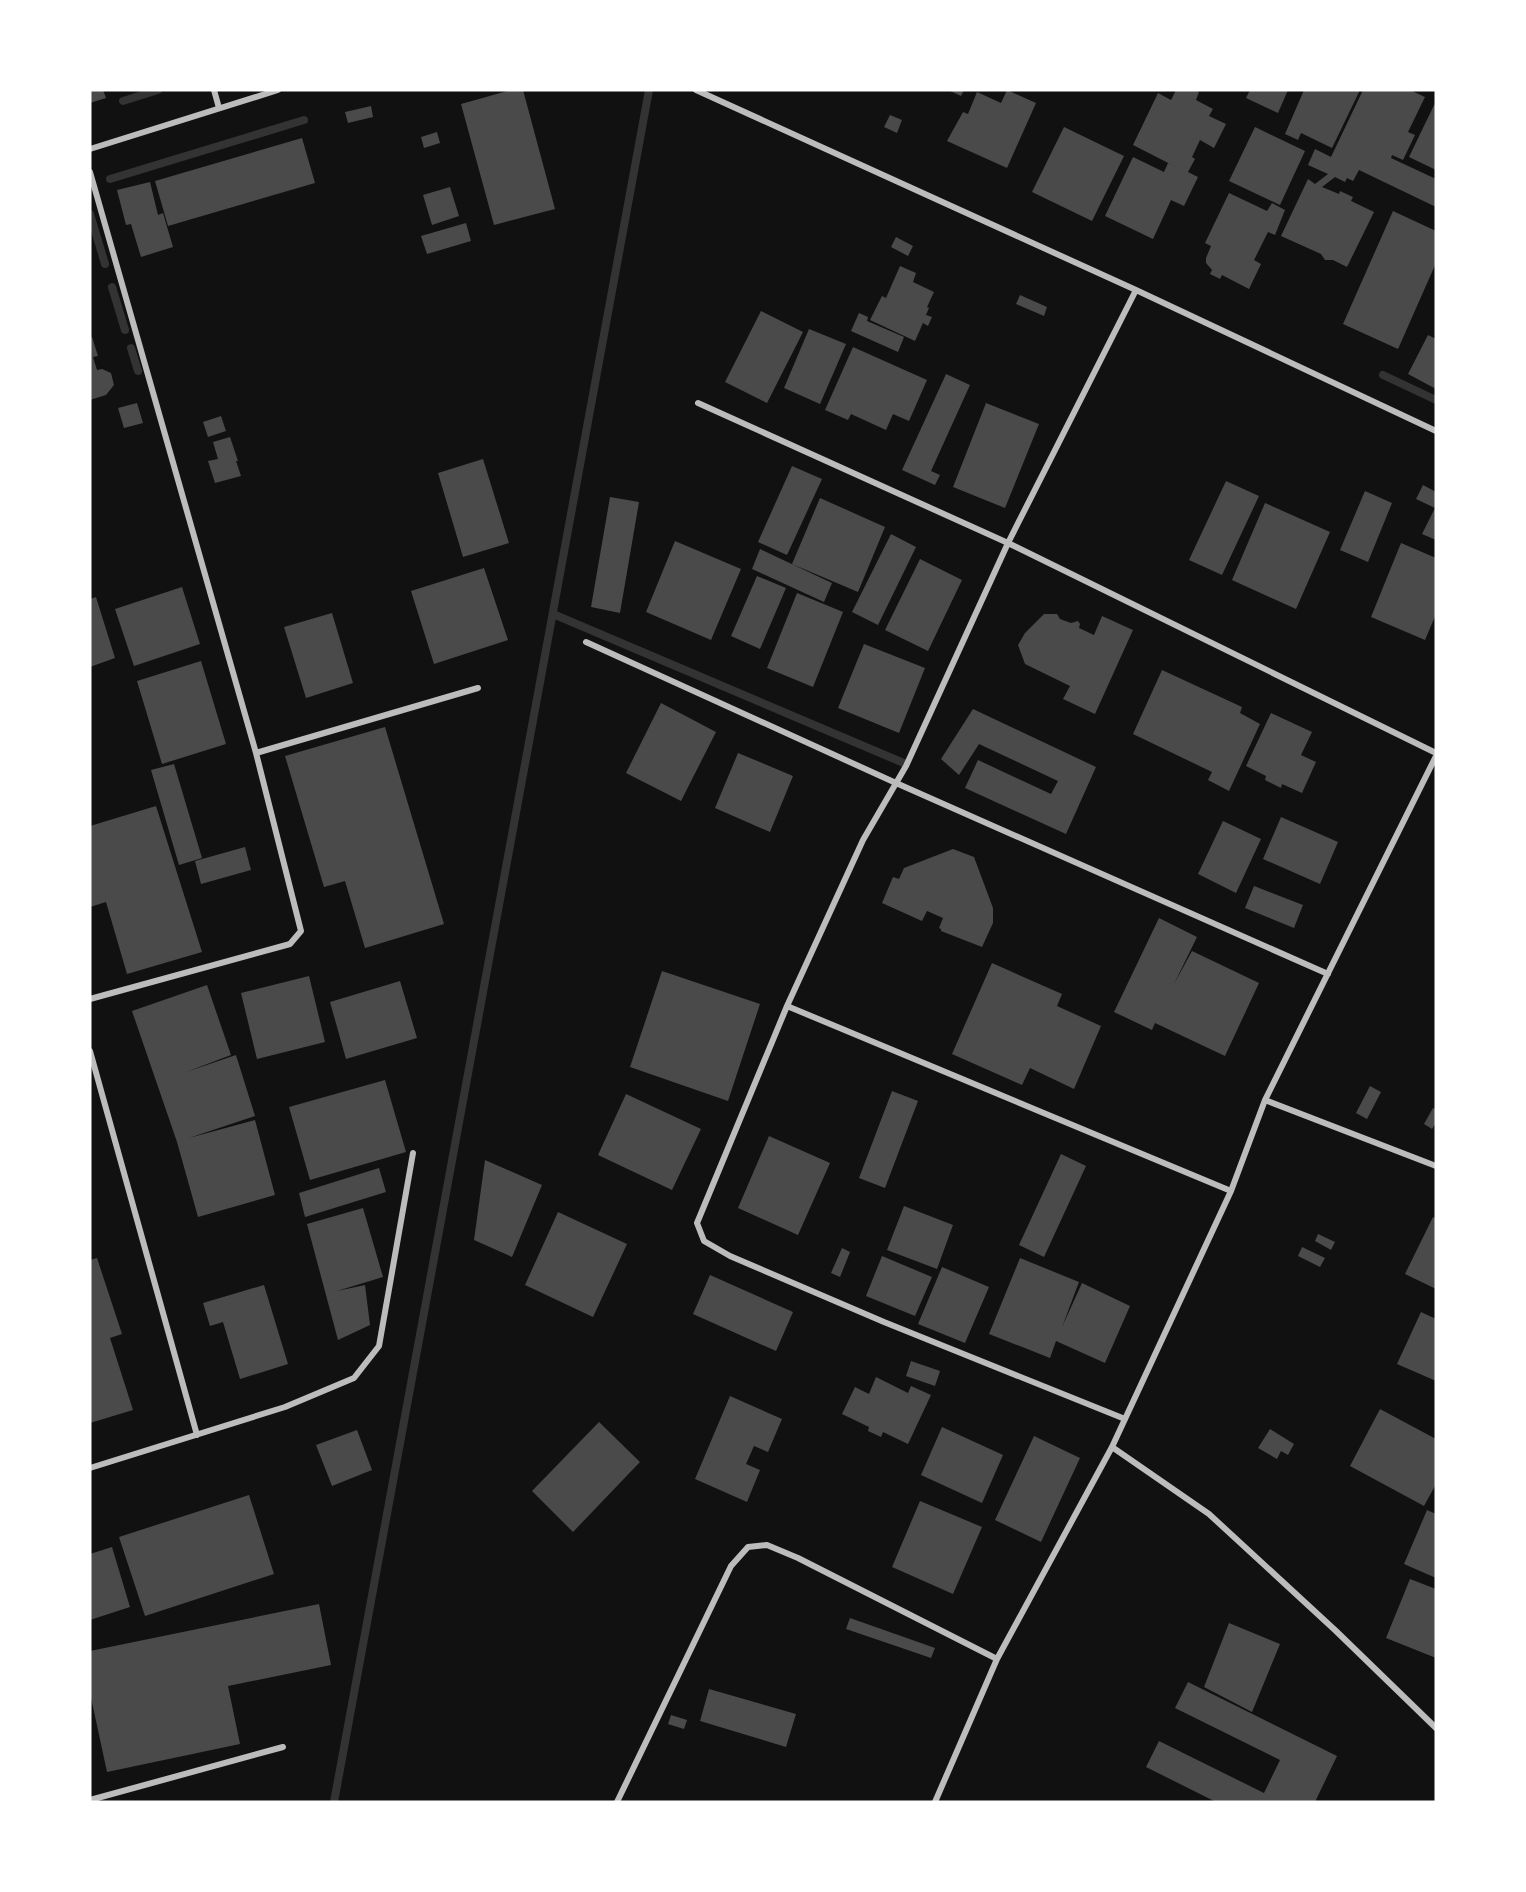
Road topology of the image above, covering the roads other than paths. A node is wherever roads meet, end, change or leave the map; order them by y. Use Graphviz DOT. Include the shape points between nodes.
graph roads {
  1 [pos="214,90"];
  2 [pos="278,90"];
  3 [pos="696,90"];
  4 [pos="219,108"];
  5 [pos="90,149"];
  6 [pos="90,172"];
  7 [pos="1136,290"];
  8 [pos="698,404"];
  9 [pos="1436,431"];
  10 [pos="1008,543"];
  11 [pos="586,642"];
  12 [pos="478,688"];
  13 [pos="256,753"];
  14 [pos="1436,755"];
  15 [pos="896,783"];
  16 [pos="1328,974"];
  17 [pos="90,999"];
  18 [pos="786,1006"];
  19 [pos="90,1051"];
  20 [pos="1265,1100"];
  21 [pos="413,1153"];
  22 [pos="1436,1166"];
  23 [pos="1231,1191"];
  24 [pos="1125,1419"];
  25 [pos="197,1435"];
  26 [pos="1112,1447"];
  27 [pos="90,1468"];
  28 [pos="997,1659"];
  29 [pos="1436,1728"];
  30 [pos="283,1747"];
  31 [pos="90,1800"];
  32 [pos="617,1802"];
  33 [pos="935,1802"];
  1 -- 4 [label="street"];
  2 -- 4 [label="street"];
  3 -- 7 [label="street"];
  4 -- 5 [label="street"];
  6 -- 13 [label="street"];
  7 -- 9 [label="street"];
  7 -- 10 [label="street"];
  8 -- 10 [label="street"];
  10 -- 14 [label="street"];
  10 -- 15 [label="street"];
  11 -- 15 [label="street"];
  12 -- 13 [label="street"];
  13 -- 17 [label="street" via="301,931 290,944"];
  14 -- 16 [label="street"];
  15 -- 16 [label="street"];
  15 -- 18 [label="street" via="863,840"];
  16 -- 20 [label="street"];
  18 -- 23 [label="street"];
  18 -- 24 [label="street" via="697,1223 704,1241 730,1256 884,1322"];
  19 -- 25 [label="street"];
  20 -- 22 [label="street"];
  20 -- 23 [label="street"];
  21 -- 25 [label="street" via="379,1346 354,1378 285,1407"];
  23 -- 24 [label="street"];
  24 -- 26 [label="street"];
  25 -- 27 [label="street"];
  26 -- 28 [label="street"];
  26 -- 29 [label="street" via="1209,1514"];
  28 -- 32 [label="street" via="798,1558 767,1545 748,1546 731,1566"];
  28 -- 33 [label="street"];
  30 -- 31 [label="street"];
}
